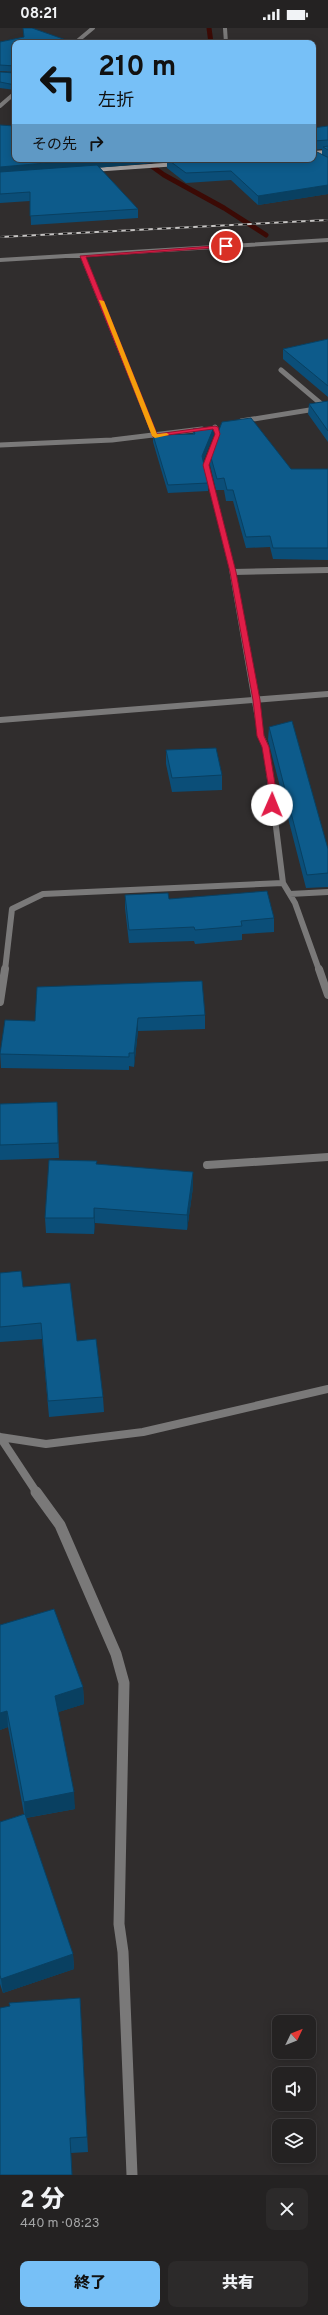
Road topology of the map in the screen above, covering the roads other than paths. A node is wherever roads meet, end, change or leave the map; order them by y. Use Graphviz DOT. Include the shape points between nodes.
graph roads {
  1 [pos="93,28"];
  2 [pos="225,28"];
  3 [pos="79,40"];
  4 [pos="226,40"];
  5 [pos="12,96"];
  6 [pos="0,106"];
  7 [pos="328,152"];
  8 [pos="316,154"];
  9 [pos="186,163"];
  10 [pos="90,170"];
  11 [pos="328,240"];
  12 [pos="83,256"];
  13 [pos="0,260"];
  14 [pos="281,370"];
  15 [pos="327,408"];
  16 [pos="237,422"];
  17 [pos="222,426"];
  18 [pos="215,427"];
  19 [pos="155,436"];
  20 [pos="0,445"];
  21 [pos="328,570"];
  22 [pos="233,572"];
  23 [pos="328,694"];
  24 [pos="256,700"];
  25 [pos="0,720"];
  26 [pos="283,883"];
  27 [pos="328,892"];
  28 [pos="290,894"];
  29 [pos="328,996"];
  30 [pos="0,1002"];
  31 [pos="328,1157"];
  32 [pos="207,1164"];
  33 [pos="328,1389"];
  34 [pos="0,1437"];
  35 [pos="132,2175"];
  1 -- 3 [label="street"];
  2 -- 4 [label="street"];
  5 -- 6 [label="street"];
  7 -- 8 [label="main road"];
  9 -- 10 [label="main road"];
  11 -- 12 [label="street"];
  12 -- 13 [label="street"];
  12 -- 19 [label="street"];
  14 -- 15 [label="street"];
  15 -- 16 [label="street"];
  17 -- 18 [label="street"];
  18 -- 19 [label="street"];
  18 -- 22 [label="street" via="218,434 206,465"];
  19 -- 20 [label="street"];
  21 -- 22 [label="street"];
  22 -- 24 [label="street"];
  23 -- 24 [label="street"];
  24 -- 25 [label="street"];
  24 -- 26 [label="street" via="273,790 272,805"];
  26 -- 28 [label="street"];
  26 -- 30 [label="street" via="43,894 12,909"];
  27 -- 28 [label="street"];
  28 -- 29 [label="street"];
  31 -- 32 [label="street"];
  33 -- 34 [label="street" via="143,1432 46,1444"];
  34 -- 35 [label="street" via="60,1525 116,1654 124,1683 119,1924 123,1952"];
}
